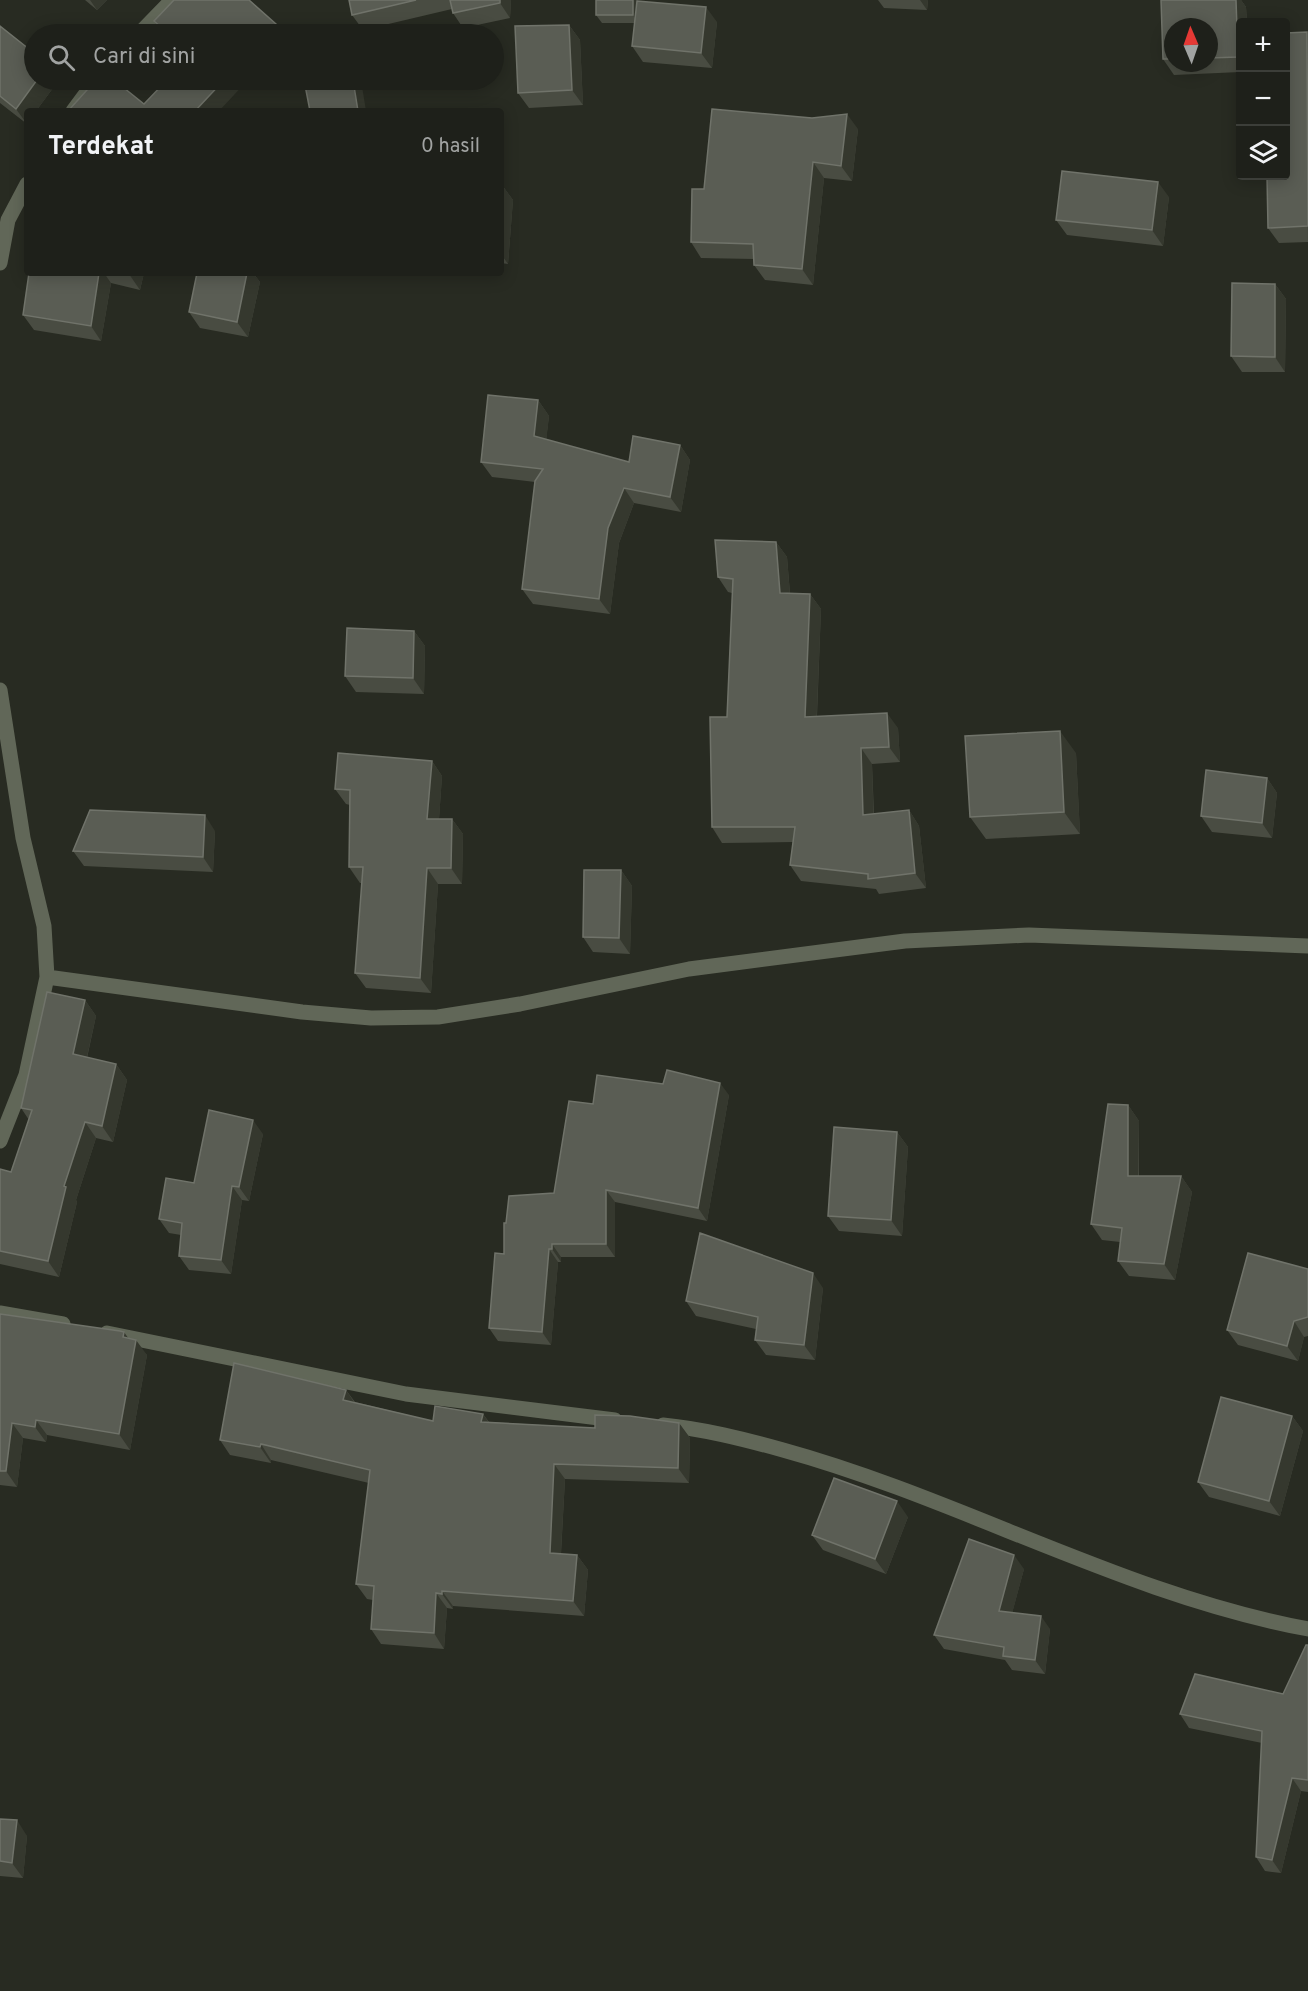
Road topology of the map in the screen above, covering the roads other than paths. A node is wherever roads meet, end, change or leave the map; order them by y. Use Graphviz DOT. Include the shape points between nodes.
graph roads {
  1 [pos="172,0"];
  2 [pos="149,24"];
  3 [pos="89,90"];
  4 [pos="75,108"];
  5 [pos="24,190"];
  6 [pos="0,263"];
  7 [pos="0,690"];
  8 [pos="1308,946"];
  9 [pos="47,977"];
  10 [pos="0,1141"];
  11 [pos="0,1313"];
  12 [pos="74,1327"];
  13 [pos="97,1331"];
  14 [pos="1308,1629"];
  1 -- 2 [label="street"];
  3 -- 4 [label="street"];
  5 -- 6 [label="street" via="8,220"];
  7 -- 9 [label="street" via="23,838 44,926"];
  8 -- 9 [label="street" via="1029,935 905,941 689,969 438,1017 371,1018 302,1012"];
  9 -- 10 [label="street" via="26,1075"];
  11 -- 12 [label="street"];
  13 -- 14 [label="street" via="406,1394 710,1431 878,1480 1193,1599"];
}
